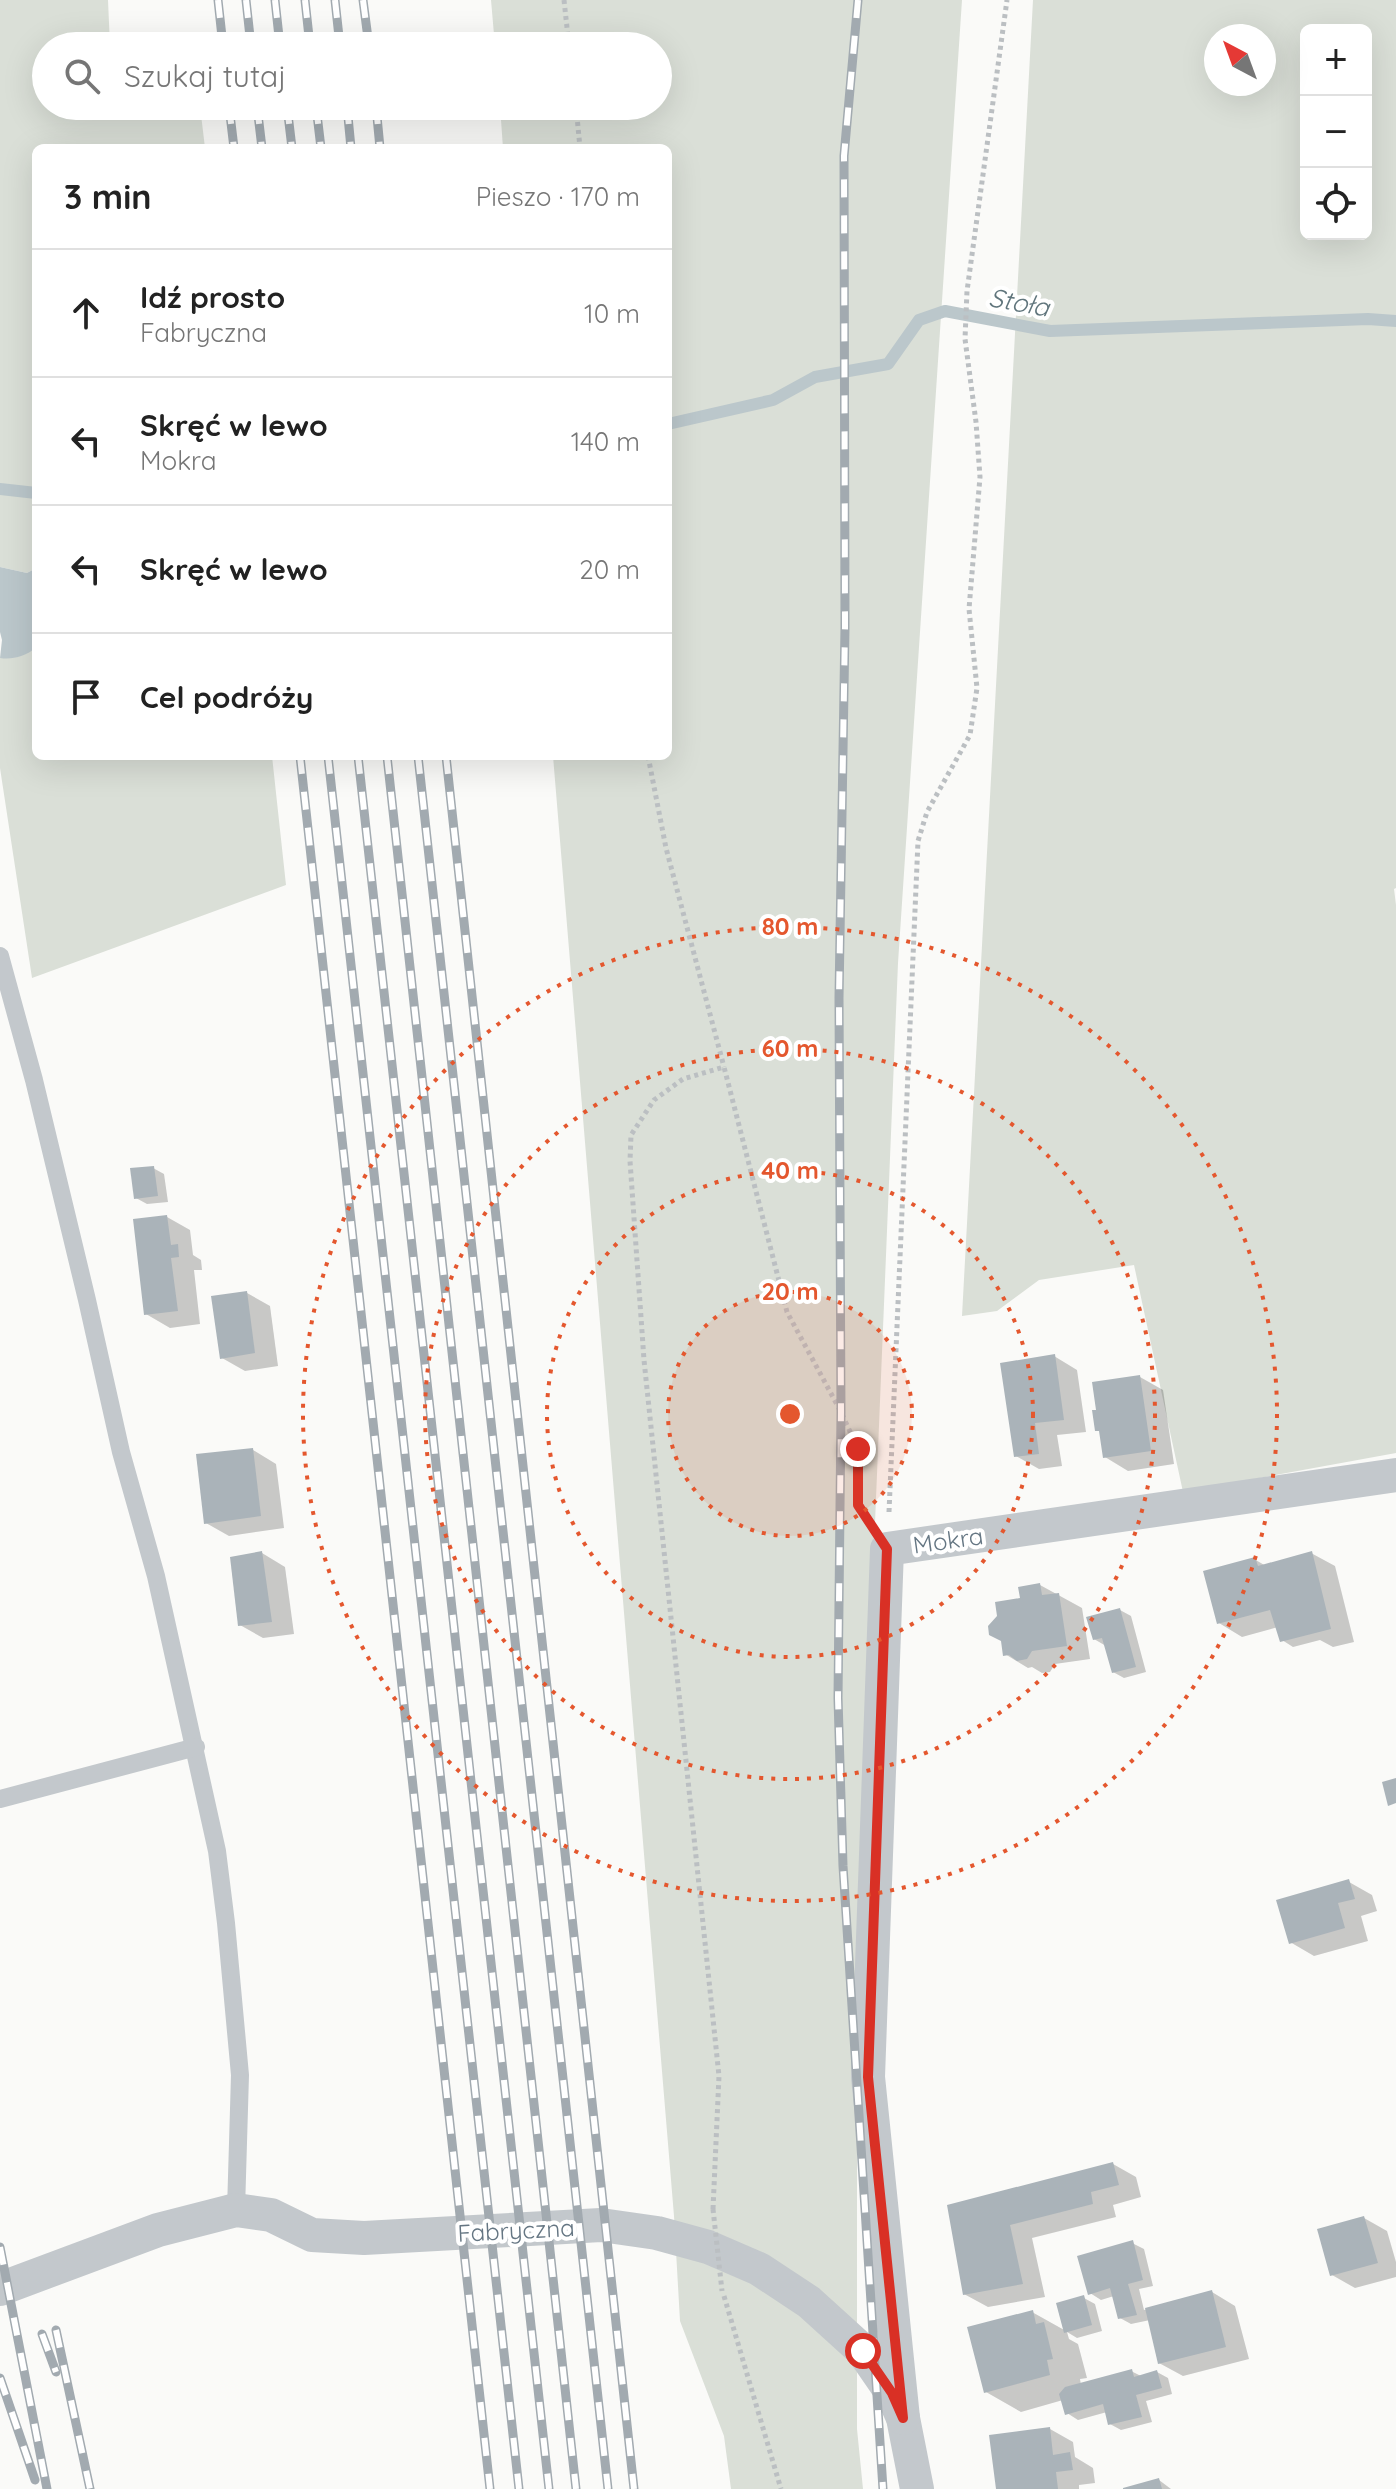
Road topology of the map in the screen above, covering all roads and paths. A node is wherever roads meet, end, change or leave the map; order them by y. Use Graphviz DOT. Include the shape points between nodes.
graph roads {
  1 [pos="564,0"];
  2 [pos="1007,0"];
  3 [pos="567,32"];
  4 [pos="577,120"];
  5 [pos="580,144"];
  6 [pos="649,760"];
  7 [pos="0,956"];
  8 [pos="724,1067"];
  9 [pos="1396,1475"];
  10 [pos="887,1549"];
  11 [pos="196,1747"];
  12 [pos="0,1799"];
  13 [pos="236,2210"];
  14 [pos="0,2289"];
  15 [pos="903,2418"];
  16 [pos="781,2489"];
  17 [pos="917,2489"];
  1 -- 3 [label="path"];
  2 -- 10 [label="path" via="967,291 965,339 980,477 969,609 977,688 970,735 927,812 918,841"];
  4 -- 5 [label="path"];
  6 -- 8 [label="path" via="666,848"];
  7 -- 11 [label="lane"];
  8 -- 10 [label="path" via="787,1312 858,1449 858,1505"];
  8 -- 16 [label="path, bridge" via="683,1079 654,1100 631,1135 630,1161 644,1360 719,2076 713,2209 722,2291"];
  9 -- 10 [label="street, Mokra"];
  10 -- 15 [label="street, Mokra" via="868,2077"];
  11 -- 12 [label="lane"];
  11 -- 13 [label="lane" via="217,1851 240,2075"];
  13 -- 14 [label="street, Fabryczna" via="158,2230"];
  13 -- 15 [label="street, Fabryczna" via="271,2215 312,2235 364,2238 601,2225 708,2247 759,2269 809,2302 863,2351"];
  15 -- 17 [label="street, Fabryczna"];
}
